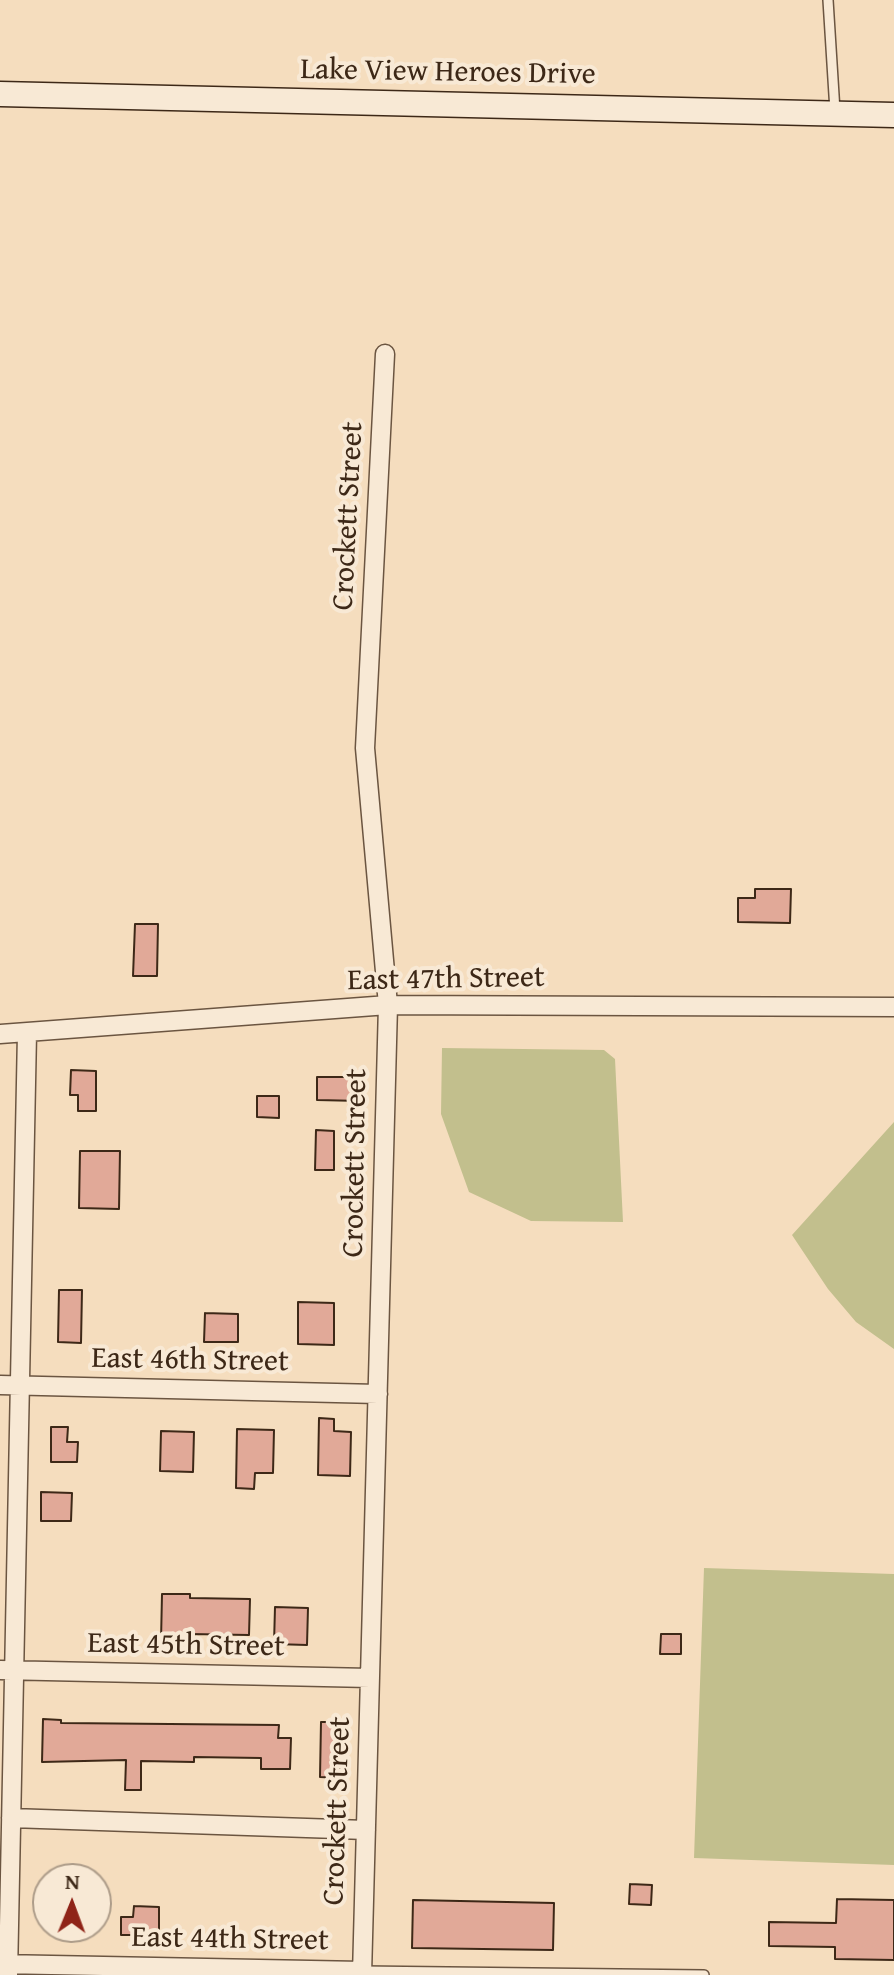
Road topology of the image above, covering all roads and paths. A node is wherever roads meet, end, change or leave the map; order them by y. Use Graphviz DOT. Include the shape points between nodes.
graph roads {
  1 [pos="828,0"];
  2 [pos="0,94"];
  3 [pos="835,114"];
  4 [pos="894,115"];
  5 [pos="385,354"];
  6 [pos="388,1005"];
  7 [pos="894,1007"];
  8 [pos="27,1033"];
  9 [pos="0,1034"];
  10 [pos="0,1385"];
  11 [pos="20,1385"];
  12 [pos="378,1394"];
  13 [pos="7,1670"];
  14 [pos="370,1678"];
  15 [pos="11,1818"];
  16 [pos="366,1830"];
  17 [pos="5,1968"];
  18 [pos="362,1973"];
  19 [pos="704,1975"];
  1 -- 3 [label="lane"];
  2 -- 3 [label="street, Lake View Heroes Drive"];
  3 -- 4 [label="street, Lake View Heroes Drive"];
  5 -- 6 [label="street, Crockett Street" via="365,748"];
  6 -- 7 [label="street, East 47th Street"];
  6 -- 8 [label="street, East 47th Street"];
  6 -- 12 [label="street, Crockett Street"];
  8 -- 9 [label="street, East 47th Street"];
  8 -- 11 [label="street"];
  10 -- 11 [label="street, East 46th Street"];
  11 -- 12 [label="street, East 46th Street"];
  11 -- 13 [label="street"];
  12 -- 14 [label="street, Crockett Street"];
  13 -- 14 [label="street, East 45th Street"];
  13 -- 15 [label="street"];
  14 -- 16 [label="street, Crockett Street"];
  15 -- 16 [label="street"];
  15 -- 17 [label="street"];
  16 -- 18 [label="street, Crockett Street"];
  17 -- 18 [label="street, East 44th Street"];
  18 -- 19 [label="lane"];
}
